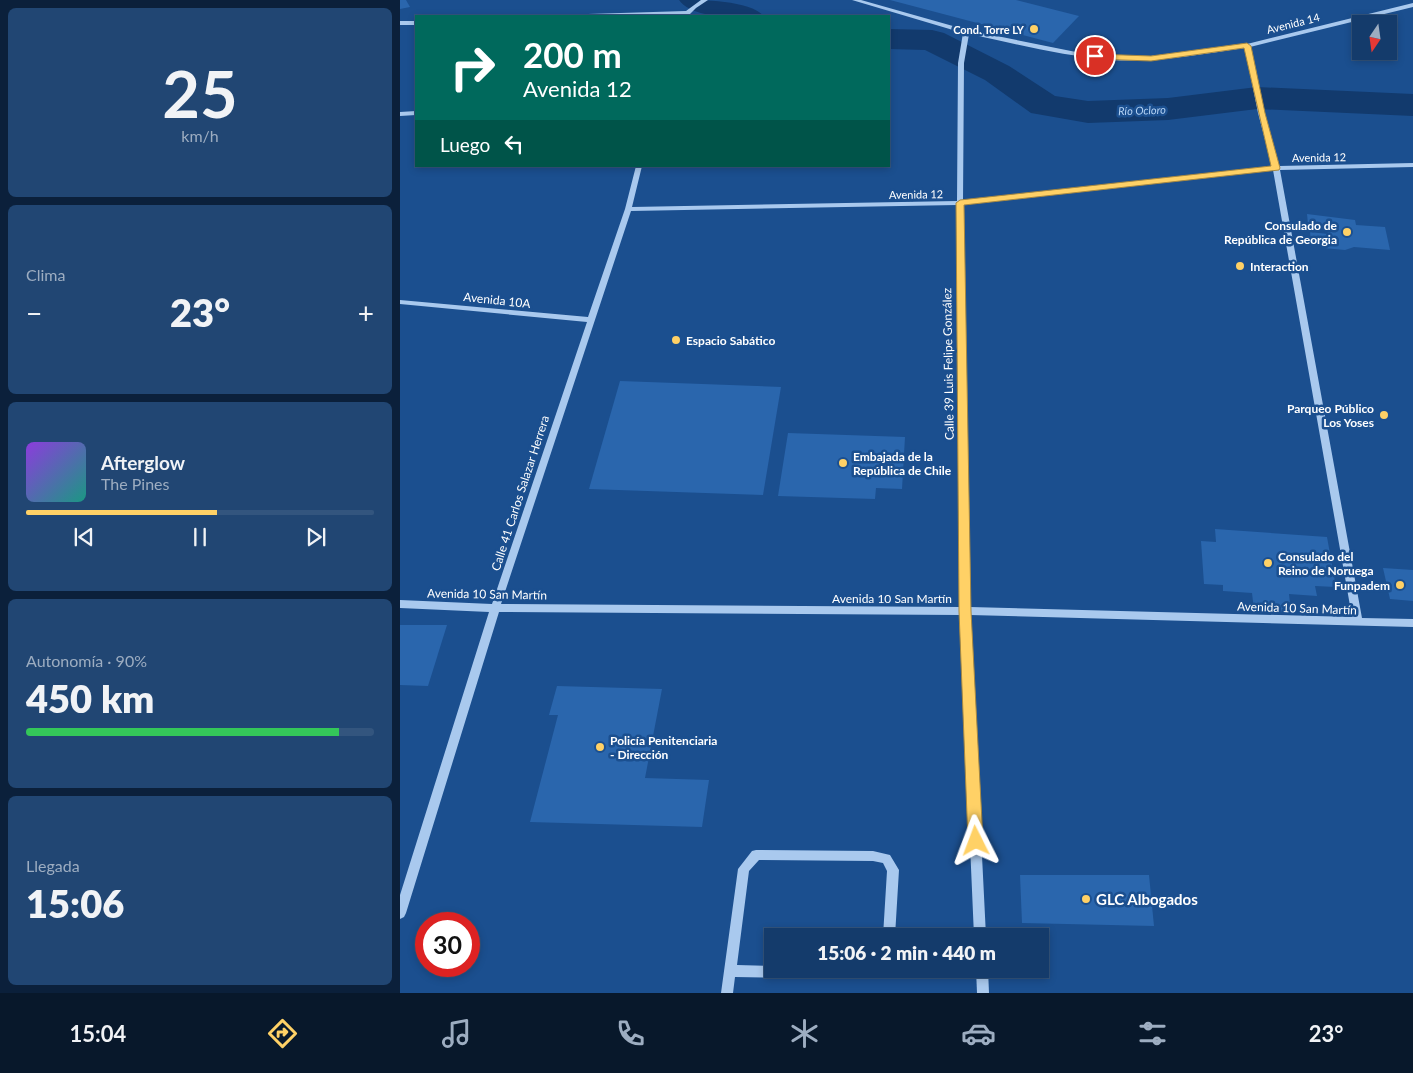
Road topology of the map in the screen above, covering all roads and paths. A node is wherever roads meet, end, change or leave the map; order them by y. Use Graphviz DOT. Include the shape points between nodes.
graph roads {
  1 [pos="705,0"];
  2 [pos="855,0"];
  3 [pos="1413,5"];
  4 [pos="686,14"];
  5 [pos="637,15"];
  6 [pos="400,23"];
  7 [pos="415,23"];
  8 [pos="966,32"];
  9 [pos="1247,46"];
  10 [pos="1256,82"];
  11 [pos="415,113"];
  12 [pos="1261,113"];
  13 [pos="400,114"];
  14 [pos="1413,165"];
  15 [pos="639,167"];
  16 [pos="1276,168"];
  17 [pos="960,203"];
  18 [pos="628,209"];
  19 [pos="400,302"];
  20 [pos="591,320"];
  21 [pos="400,604"];
  22 [pos="495,608"];
  23 [pos="965,611"];
  24 [pos="1358,622"];
  25 [pos="1413,623"];
  26 [pos="400,913"];
  27 [pos="889,928"];
  28 [pos="980,928"];
  29 [pos="730,971"];
  30 [pos="764,971"];
  31 [pos="982,978"];
  32 [pos="726,993"];
  33 [pos="983,993"];
  1 -- 4 [label="street"];
  2 -- 8 [label="street, Avenida 14"];
  3 -- 9 [label="street, Avenida 14"];
  4 -- 5 [label="street"];
  6 -- 7 [label="street"];
  8 -- 9 [label="street, Avenida 14" via="1076,54 1114,58 1151,58"];
  8 -- 17 [label="street, Calle 39 Luis Felipe González" via="961,63"];
  9 -- 10 [label="street"];
  10 -- 12 [label="street"];
  11 -- 13 [label="street"];
  12 -- 16 [label="street"];
  14 -- 16 [label="street, Avenida 12"];
  15 -- 18 [label="street, Calle 41 Carlos Salazar Herrera"];
  16 -- 17 [label="street, Avenida 12"];
  16 -- 24 [label="street"];
  17 -- 18 [label="street, Avenida 12"];
  17 -- 23 [label="street, Calle 39 Luis Felipe González"];
  18 -- 20 [label="street, Calle 41 Carlos Salazar Herrera"];
  19 -- 20 [label="street, Avenida 10A"];
  20 -- 22 [label="street, Calle 41 Carlos Salazar Herrera"];
  21 -- 22 [label="street, Avenida 10 San Martín"];
  22 -- 23 [label="street, Avenida 10 San Martín"];
  22 -- 26 [label="street, Calle 41 Carlos Salazar Herrera"];
  23 -- 24 [label="street, Avenida 10 San Martín"];
  23 -- 28 [label="street, Calle 39 Luis Felipe González"];
  24 -- 25 [label="street, Avenida 10 San Martín"];
  27 -- 29 [label="street" via="893,870 886,859 873,856 756,855 744,869"];
  29 -- 30 [label="street"];
  29 -- 32 [label="street"];
  31 -- 33 [label="street"];
}
